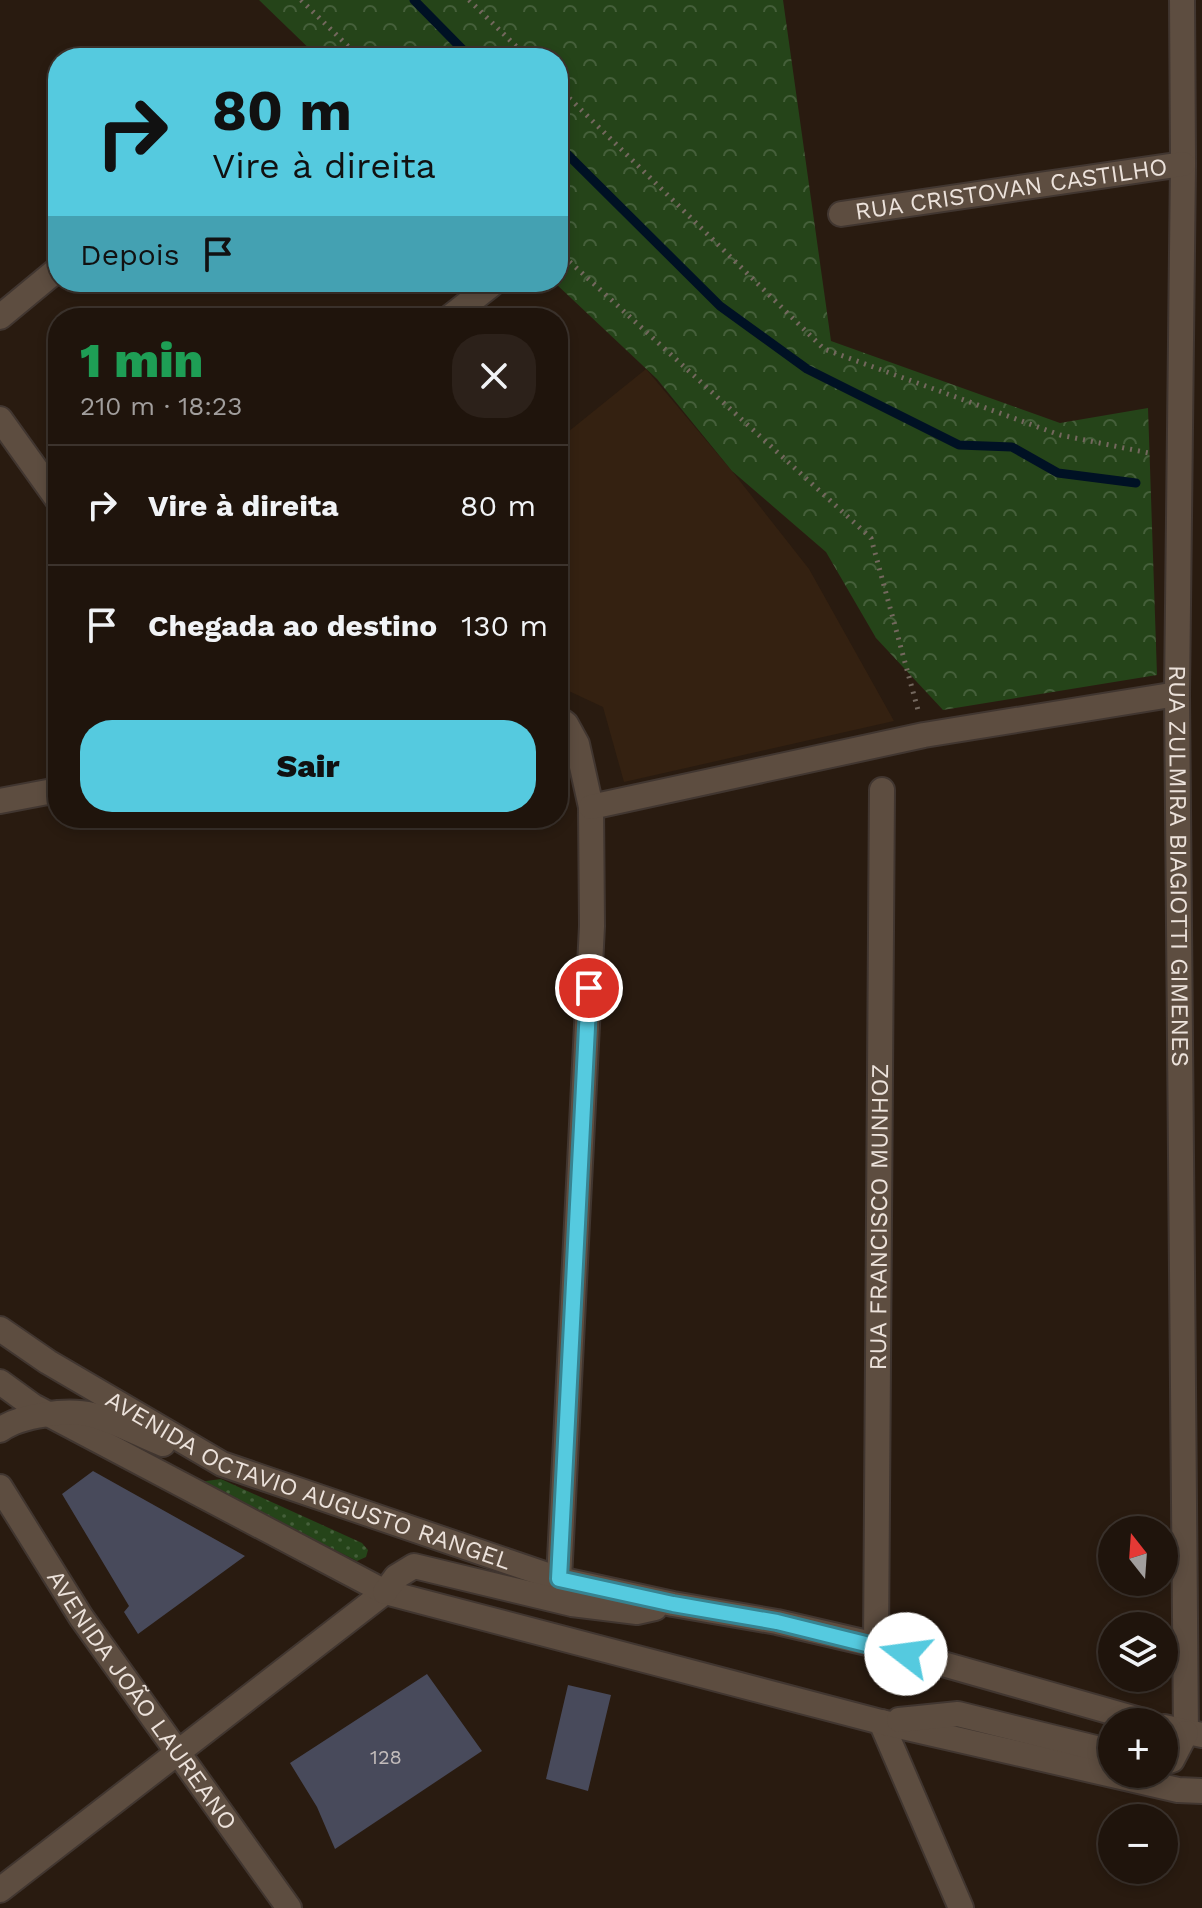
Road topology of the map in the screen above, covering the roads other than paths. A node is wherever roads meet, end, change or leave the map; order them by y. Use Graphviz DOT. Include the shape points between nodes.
graph roads {
  1 [pos="1182,0"];
  2 [pos="1183,164"];
  3 [pos="841,214"];
  4 [pos="48,277"];
  5 [pos="482,292"];
  6 [pos="462,308"];
  7 [pos="0,317"];
  8 [pos="0,419"];
  9 [pos="48,486"];
  10 [pos="1177,694"];
  11 [pos="568,728"];
  12 [pos="882,790"];
  13 [pos="48,792"];
  14 [pos="0,801"];
  15 [pos="591,807"];
  16 [pos="0,1329"];
  17 [pos="0,1382"];
  18 [pos="49,1414"];
  19 [pos="0,1430"];
  20 [pos="222,1464"];
  21 [pos="0,1487"];
  22 [pos="559,1579"];
  23 [pos="385,1592"];
  24 [pos="673,1604"];
  25 [pos="876,1645"];
  26 [pos="1098,1708"];
  27 [pos="881,1722"];
  28 [pos="1184,1732"];
  29 [pos="1098,1749"];
  30 [pos="179,1750"];
  31 [pos="1202,1791"];
  32 [pos="0,1890"];
  33 [pos="289,1908"];
  34 [pos="961,1908"];
  1 -- 2 [label="street, RUA ZULMIRA BIAGIOTTI GIMENES"];
  2 -- 3 [label="street, RUA CRISTOVAN CASTILHO"];
  2 -- 10 [label="street, RUA ZULMIRA BIAGIOTTI GIMENES"];
  4 -- 7 [label="street"];
  5 -- 6 [label="street"];
  8 -- 9 [label="street"];
  10 -- 15 [label="street" via="924,735"];
  10 -- 28 [label="street, RUA ZULMIRA BIAGIOTTI GIMENES"];
  11 -- 15 [label="street" via="577,744"];
  12 -- 25 [label="street, RUA FRANCISCO MUNHOZ"];
  13 -- 14 [label="street"];
  15 -- 22 [label="street" via="592,926"];
  16 -- 20 [label="street, AVENIDA OCTAVIO AUGUSTO RANGEL"];
  17 -- 18 [label="street, AVENIDA OCTAVIO AUGUSTO RANGEL"];
  18 -- 19 [label="street"];
  18 -- 20 [label="street" via="91,1414"];
  18 -- 23 [label="street, AVENIDA OCTAVIO AUGUSTO RANGEL"];
  20 -- 22 [label="street, AVENIDA OCTAVIO AUGUSTO RANGEL"];
  21 -- 30 [label="street, AVENIDA JOÃO LAUREANO" via="81,1617"];
  22 -- 24 [label="street, AVENIDA OCTAVIO AUGUSTO RANGEL"];
  23 -- 24 [label="street" via="414,1566 572,1604 637,1612"];
  23 -- 27 [label="street, AVENIDA OCTAVIO AUGUSTO RANGEL"];
  23 -- 30 [label="street"];
  24 -- 25 [label="street, AVENIDA OCTAVIO AUGUSTO RANGEL"];
  25 -- 26 [label="street, AVENIDA OCTAVIO AUGUSTO RANGEL"];
  27 -- 29 [label="street, AVENIDA OCTAVIO AUGUSTO RANGEL" via="958,1714"];
  27 -- 31 [label="street, AVENIDA OCTAVIO AUGUSTO RANGEL" via="1178,1790"];
  27 -- 34 [label="street"];
  30 -- 32 [label="street"];
  30 -- 33 [label="street, AVENIDA JOÃO LAUREANO"];
}
